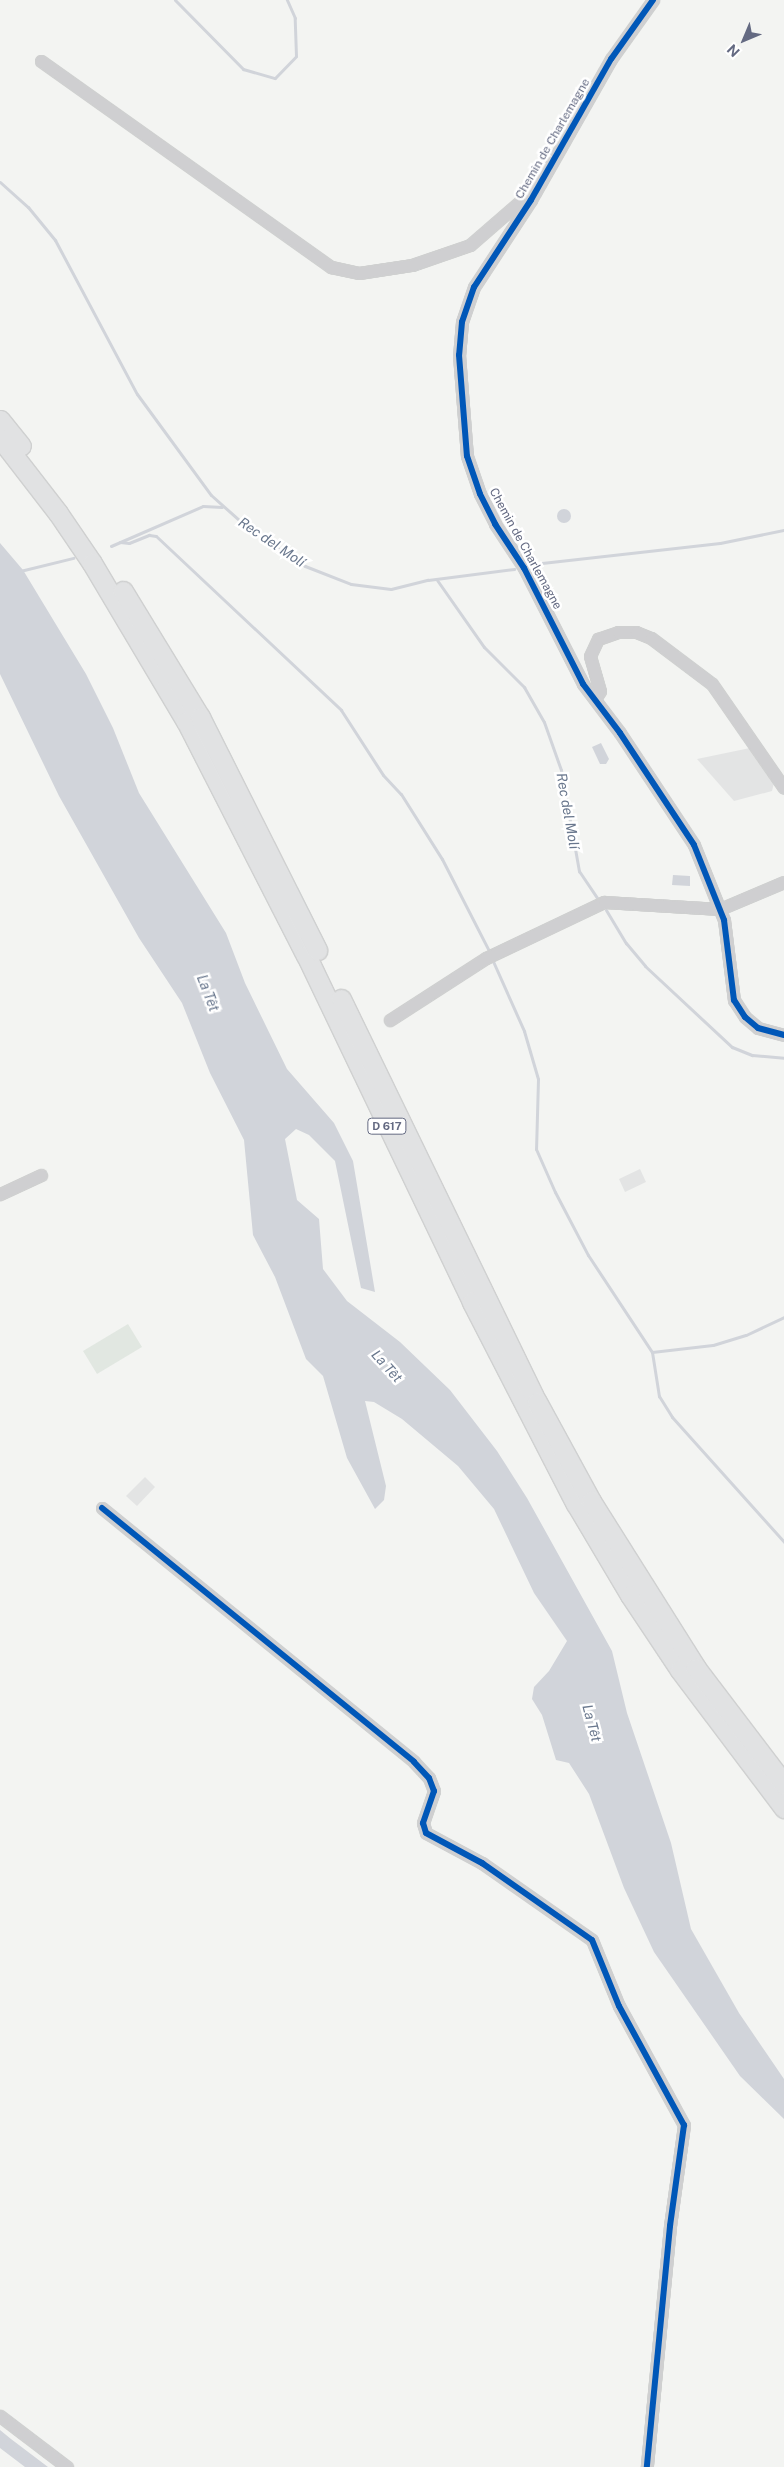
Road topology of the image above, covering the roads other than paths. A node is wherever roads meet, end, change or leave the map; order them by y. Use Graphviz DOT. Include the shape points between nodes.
graph roads {
  1 [pos="653,0"];
  2 [pos="41,61"];
  3 [pos="544,178"];
  4 [pos="0,420"];
  5 [pos="0,438"];
  6 [pos="595,699"];
  7 [pos="784,788"];
  8 [pos="784,882"];
  9 [pos="720,909"];
  10 [pos="390,1020"];
  11 [pos="784,1036"];
  12 [pos="41,1175"];
  13 [pos="0,1194"];
  14 [pos="102,1508"];
  15 [pos="784,1784"];
  16 [pos="784,1808"];
  17 [pos="0,2416"];
  18 [pos="67,2467"];
  19 [pos="647,2467"];
  1 -- 3 [label="street, Chemin de Charlemagne" via="611,59"];
  2 -- 3 [label="street" via="331,267 360,274 412,265 470,245 515,209"];
  3 -- 6 [label="street, Chemin de Charlemagne" via="506,242 474,287 462,322 459,355 467,456 495,524 524,568"];
  4 -- 15 [label="highway, D 617" via="93,545 200,717 275,862 537,1402 590,1501 691,1660"];
  5 -- 16 [label="highway, D 617" via="82,549 186,721 306,955 476,1311 576,1504 630,1595 680,1670"];
  6 -- 7 [label="street" via="600,691 590,656 598,638 618,632 636,632 651,638 712,684"];
  6 -- 9 [label="street, Chemin de Charlemagne" via="694,845"];
  8 -- 9 [label="street"];
  9 -- 10 [label="street" via="601,904 493,955"];
  9 -- 11 [label="street, Chemin de Charlemagne" via="729,944 734,1000 745,1017 758,1028"];
  12 -- 13 [label="street"];
  14 -- 19 [label="street" via="414,1762 429,1778 434,1791 423,1823 426,1833 482,1863 592,1940 619,2006 684,2125 670,2226"];
  17 -- 18 [label="street"];
}
